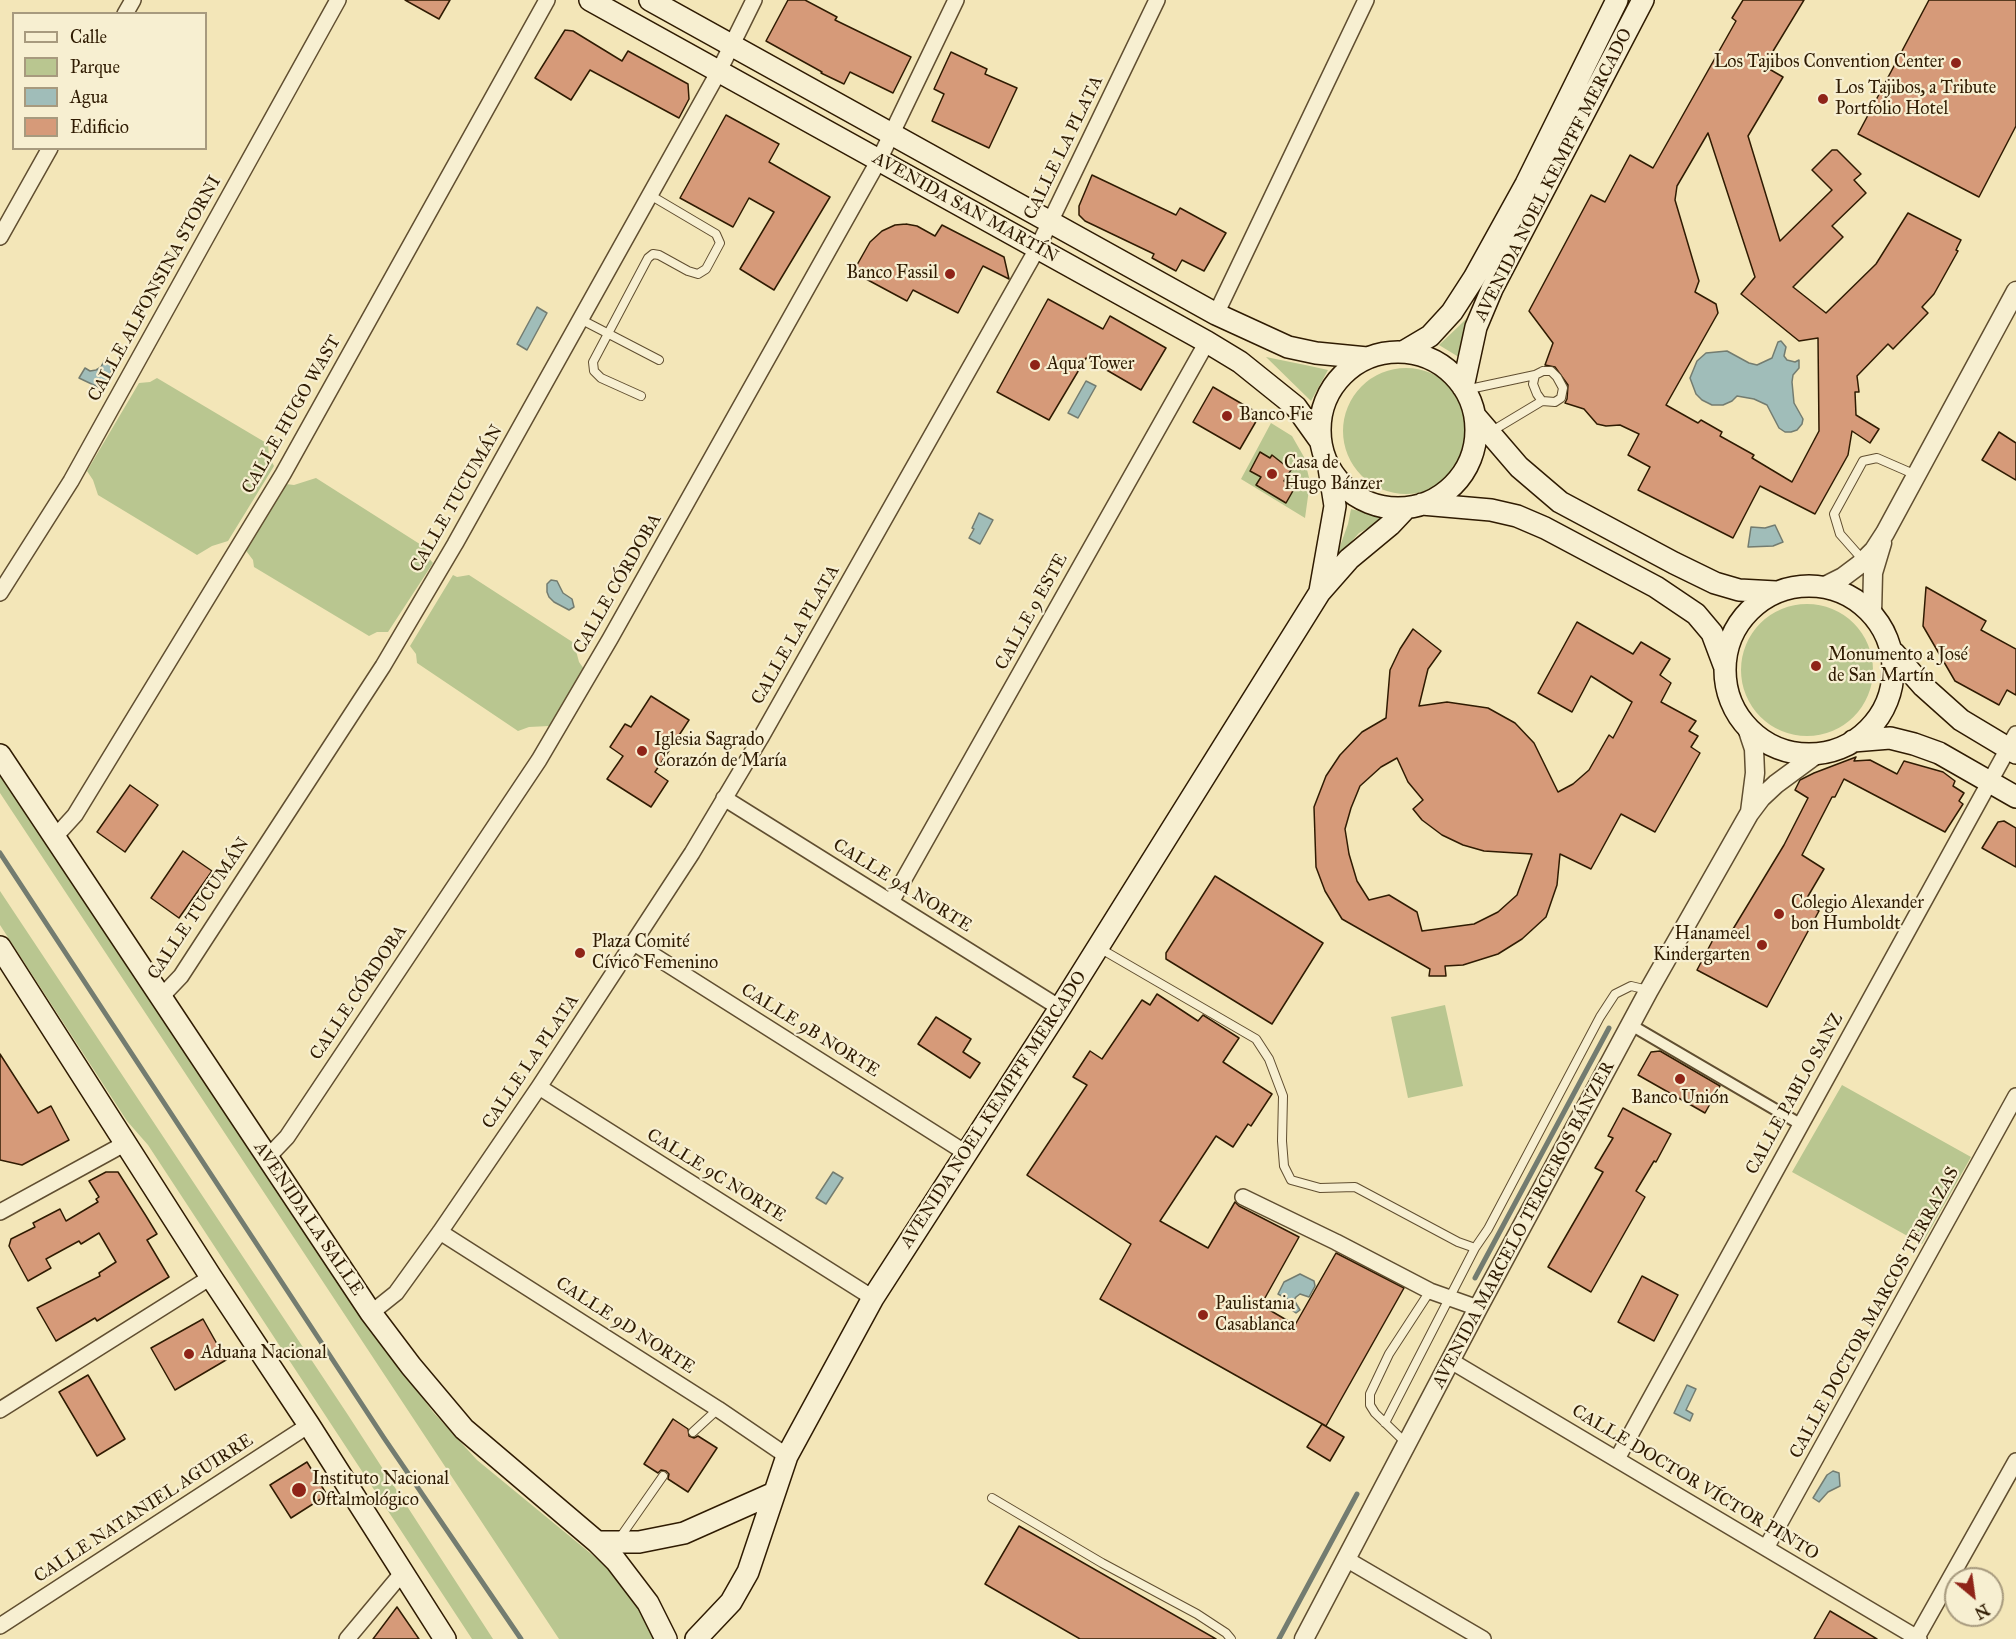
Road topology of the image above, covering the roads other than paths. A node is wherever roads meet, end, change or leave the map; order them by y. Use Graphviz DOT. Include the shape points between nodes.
graph roads {
  1 [pos="338,0"];
  2 [pos="547,0"];
  3 [pos="590,0"];
  4 [pos="650,0"];
  5 [pos="754,0"];
  6 [pos="956,0"];
  7 [pos="1157,0"];
  8 [pos="1366,0"];
  9 [pos="1617,0"];
  10 [pos="1642,0"];
  11 [pos="732,46"];
  12 [pos="718,73"];
  13 [pos="892,134"];
  14 [pos="49,150"];
  15 [pos="879,159"];
  16 [pos="650,195"];
  17 [pos="1050,222"];
  18 [pos="0,237"];
  19 [pos="1037,249"];
  20 [pos="2016,291"];
  21 [pos="1216,314"];
  22 [pos="580,319"];
  23 [pos="608,333"];
  24 [pos="1207,342"];
  25 [pos="1404,352"];
  26 [pos="1367,358"];
  27 [pos="659,360"];
  28 [pos="1535,375"];
  29 [pos="1464,388"];
  30 [pos="641,396"];
  31 [pos="1542,401"];
  32 [pos="1481,430"];
  33 [pos="1321,442"];
  34 [pos="1329,467"];
  35 [pos="1917,475"];
  36 [pos="1414,506"];
  37 [pos="1885,533"];
  38 [pos="1863,560"];
  39 [pos="1825,586"];
  40 [pos="1320,592"];
  41 [pos="1777,592"];
  42 [pos="0,593"];
  43 [pos="1872,615"];
  44 [pos="1894,653"];
  45 [pos="1725,668"];
  46 [pos="1747,728"];
  47 [pos="1853,741"];
  48 [pos="2013,745"];
  49 [pos="0,755"];
  50 [pos="1814,756"];
  51 [pos="1989,782"];
  52 [pos="2016,797"];
  53 [pos="724,798"];
  54 [pos="1749,813"];
  55 [pos="54,838"];
  56 [pos="891,902"];
  57 [pos="634,943"];
  58 [pos="0,947"];
  59 [pos="1098,947"];
  60 [pos="1649,990"];
  61 [pos="161,998"];
  62 [pos="1060,1008"];
  63 [pos="1631,1025"];
  64 [pos="539,1087"];
  65 [pos="2016,1096"];
  66 [pos="1800,1124"];
  67 [pos="126,1143"];
  68 [pos="966,1153"];
  69 [pos="267,1158"];
  70 [pos="1243,1197"];
  71 [pos="0,1212"];
  72 [pos="440,1232"];
  73 [pos="1475,1248"];
  74 [pos="211,1276"];
  75 [pos="1430,1291"];
  76 [pos="873,1298"];
  77 [pos="1448,1298"];
  78 [pos="1478,1308"];
  79 [pos="371,1313"];
  80 [pos="1451,1361"];
  81 [pos="718,1409"];
  82 [pos="0,1410"];
  83 [pos="1385,1423"];
  84 [pos="309,1425"];
  85 [pos="693,1432"];
  86 [pos="1407,1444"];
  87 [pos="787,1456"];
  88 [pos="1617,1460"];
  89 [pos="2016,1461"];
  90 [pos="663,1476"];
  91 [pos="774,1493"];
  92 [pos="992,1498"];
  93 [pos="606,1542"];
  94 [pos="1766,1548"];
  95 [pos="1346,1559"];
  96 [pos="403,1572"];
  97 [pos="0,1626"];
  98 [pos="347,1639"];
  99 [pos="445,1639"];
  100 [pos="666,1639"];
  101 [pos="696,1639"];
  102 [pos="1231,1639"];
  103 [pos="1304,1639"];
  104 [pos="1483,1639"];
  105 [pos="1918,1639"];
  1 -- 42 [label="street, CALLE ALFONSINA STORNI" via="71,481"];
  2 -- 55 [label="street, CALLE HUGO WAST" via="283,474 75,815"];
  3 -- 12 [label="main road, AVENIDA SAN MARTÍN"];
  4 -- 11 [label="main road, AVENIDA SAN MARTÍN"];
  5 -- 11 [label="street, CALLE TUCUMÁN"];
  6 -- 13 [label="street, CALLE CÓRDOBA"];
  7 -- 17 [label="street, CALLE LA PLATA"];
  8 -- 21 [label="street"];
  9 -- 25 [label="main road, AVENIDA NOEL KEMPFF MERCADO" via="1474,278 1452,312 1430,336"];
  10 -- 29 [label="main road, AVENIDA NOEL KEMPFF MERCADO" via="1492,289 1476,327"];
  11 -- 12 [label="street, CALLE TUCUMÁN"];
  11 -- 13 [label="main road, AVENIDA SAN MARTÍN"];
  12 -- 15 [label="main road, AVENIDA SAN MARTÍN"];
  12 -- 16 [label="street, CALLE TUCUMÁN"];
  13 -- 15 [label="street, CALLE CÓRDOBA"];
  13 -- 17 [label="main road, AVENIDA SAN MARTÍN"];
  14 -- 18 [label="street"];
  15 -- 19 [label="main road, AVENIDA SAN MARTÍN"];
  15 -- 69 [label="street, CALLE CÓRDOBA" via="539,760 287,1137"];
  16 -- 22 [label="street, CALLE TUCUMÁN"];
  16 -- 23 [label="lane" via="716,234 720,243 706,269 698,273 652,254"];
  17 -- 19 [label="street, CALLE LA PLATA"];
  17 -- 21 [label="main road, AVENIDA SAN MARTÍN"];
  19 -- 24 [label="main road, AVENIDA SAN MARTÍN"];
  19 -- 53 [label="street, CALLE LA PLATA"];
  20 -- 35 [label="street"];
  21 -- 26 [label="main road, AVENIDA SAN MARTÍN" via="1288,347"];
  22 -- 23 [label="lane"];
  22 -- 61 [label="street, CALLE TUCUMÁN" via="383,666 181,976"];
  23 -- 27 [label="lane"];
  23 -- 30 [label="lane" via="593,362 594,371"];
  24 -- 33 [label="main road, AVENIDA SAN MARTÍN" via="1240,362 1296,407"];
  24 -- 56 [label="street, CALLE 9 ESTE"];
  25 -- 26 [label="main road"];
  25 -- 29 [label="main road" via="1427,357 1448,369"];
  26 -- 33 [label="main road" via="1346,372 1330,392 1321,417"];
  28 -- 29 [label="lane"];
  28 -- 31 [label="lane" via="1533,384"];
  28 -- 31 [label="lane" via="1551,371 1563,388 1561,398 1555,402"];
  29 -- 32 [label="main road"];
  31 -- 32 [label="lane"];
  32 -- 36 [label="main road" via="1471,461 1459,480 1442,495"];
  32 -- 41 [label="main road" via="1560,502 1715,583 1738,591"];
  33 -- 34 [label="main road"];
  34 -- 36 [label="main road" via="1361,499 1383,507"];
  34 -- 40 [label="main road, AVENIDA NOEL KEMPFF MERCADO" via="1335,506"];
  35 -- 37 [label="street"];
  35 -- 38 [label="lane" via="1877,458 1863,461 1834,514 1840,534"];
  36 -- 40 [label="main road, AVENIDA NOEL KEMPFF MERCADO" via="1348,558"];
  36 -- 45 [label="main road" via="1491,510 1545,528 1656,587 1696,614 1712,633"];
  37 -- 38 [label="street"];
  37 -- 43 [label="street" via="1874,573"];
  38 -- 39 [label="street"];
  39 -- 41 [label="main road"];
  39 -- 43 [label="main road" via="1843,592"];
  40 -- 59 [label="main road, AVENIDA NOEL KEMPFF MERCADO"];
  41 -- 45 [label="main road" via="1756,605 1739,623 1729,645"];
  43 -- 44 [label="main road"];
  44 -- 47 [label="main road" via="1889,696 1881,714"];
  44 -- 48 [label="main road" via="1961,720"];
  45 -- 46 [label="main road" via="1727,691"];
  46 -- 50 [label="main road" via="1775,749"];
  46 -- 54 [label="street, AVENIDA MARCELO TERCEROS BÁNZER" via="1754,749 1755,773"];
  47 -- 50 [label="main road"];
  47 -- 51 [label="main road" via="1890,738 1914,744 1939,753"];
  48 -- 51 [label="street, CALLE PABLO SANZ"];
  49 -- 55 [label="main road, AVENIDA LA SALLE"];
  50 -- 54 [label="street, AVENIDA MARCELO TERCEROS BÁNZER" via="1776,784"];
  51 -- 52 [label="main road"];
  51 -- 66 [label="street, CALLE PABLO SANZ"];
  53 -- 56 [label="street, CALLE 9A NORTE"];
  53 -- 57 [label="street, CALLE LA PLATA"];
  54 -- 60 [label="street, AVENIDA MARCELO TERCEROS BÁNZER"];
  55 -- 61 [label="main road, AVENIDA LA SALLE"];
  56 -- 62 [label="street, CALLE 9A NORTE"];
  57 -- 64 [label="street, CALLE LA PLATA"];
  57 -- 68 [label="street, CALLE 9B NORTE"];
  58 -- 67 [label="main road"];
  59 -- 62 [label="main road, AVENIDA NOEL KEMPFF MERCADO"];
  59 -- 73 [label="lane" via="1256,1039 1269,1059 1283,1096 1283,1157 1292,1180 1320,1188 1355,1187"];
  60 -- 63 [label="street, AVENIDA MARCELO TERCEROS BÁNZER"];
  60 -- 73 [label="lane" via="1631,986 1615,994"];
  61 -- 69 [label="main road, AVENIDA LA SALLE"];
  62 -- 68 [label="main road, AVENIDA NOEL KEMPFF MERCADO"];
  63 -- 66 [label="street"];
  63 -- 78 [label="street, AVENIDA MARCELO TERCEROS BÁNZER"];
  64 -- 72 [label="street, CALLE LA PLATA"];
  64 -- 76 [label="street, CALLE 9C NORTE"];
  65 -- 94 [label="street, CALLE DOCTOR MARCOS TERRAZAS"];
  66 -- 88 [label="street, CALLE PABLO SANZ"];
  67 -- 71 [label="street"];
  67 -- 74 [label="main road"];
  68 -- 76 [label="main road, AVENIDA NOEL KEMPFF MERCADO"];
  69 -- 79 [label="main road, AVENIDA LA SALLE"];
  70 -- 75 [label="street"];
  72 -- 79 [label="street, CALLE LA PLATA" via="396,1293"];
  72 -- 81 [label="street, CALLE 9D NORTE"];
  73 -- 77 [label="lane"];
  74 -- 82 [label="street"];
  74 -- 84 [label="main road"];
  75 -- 77 [label="street"];
  75 -- 83 [label="lane" via="1389,1354 1370,1394 1370,1405"];
  76 -- 87 [label="main road, AVENIDA NOEL KEMPFF MERCADO"];
  77 -- 78 [label="street"];
  77 -- 83 [label="lane"];
  78 -- 80 [label="street, AVENIDA MARCELO TERCEROS BÁNZER"];
  79 -- 93 [label="main road, AVENIDA LA SALLE" via="464,1429"];
  80 -- 86 [label="street, AVENIDA MARCELO TERCEROS BÁNZER"];
  80 -- 88 [label="street, CALLE DOCTOR VÍCTOR PINTO"];
  81 -- 85 [label="lane"];
  81 -- 87 [label="street, CALLE 9D NORTE"];
  83 -- 86 [label="lane"];
  84 -- 96 [label="main road"];
  84 -- 97 [label="street, CALLE NATANIEL AGUIRRE"];
  86 -- 95 [label="street, AVENIDA MARCELO TERCEROS BÁNZER"];
  87 -- 91 [label="main road, AVENIDA NOEL KEMPFF MERCADO"];
  88 -- 94 [label="street, CALLE DOCTOR VÍCTOR PINTO"];
  89 -- 105 [label="street"];
  90 -- 93 [label="lane"];
  91 -- 93 [label="main road" via="684,1533 639,1542"];
  91 -- 101 [label="main road, AVENIDA NOEL KEMPFF MERCADO" via="748,1572 731,1602"];
  92 -- 102 [label="lane" via="1197,1614"];
  93 -- 100 [label="main road, AVENIDA LA SALLE" via="648,1603"];
  94 -- 105 [label="street, CALLE DOCTOR VÍCTOR PINTO"];
  95 -- 103 [label="street, AVENIDA MARCELO TERCEROS BÁNZER"];
  95 -- 104 [label="street"];
  96 -- 98 [label="street"];
  96 -- 99 [label="main road"];
}
